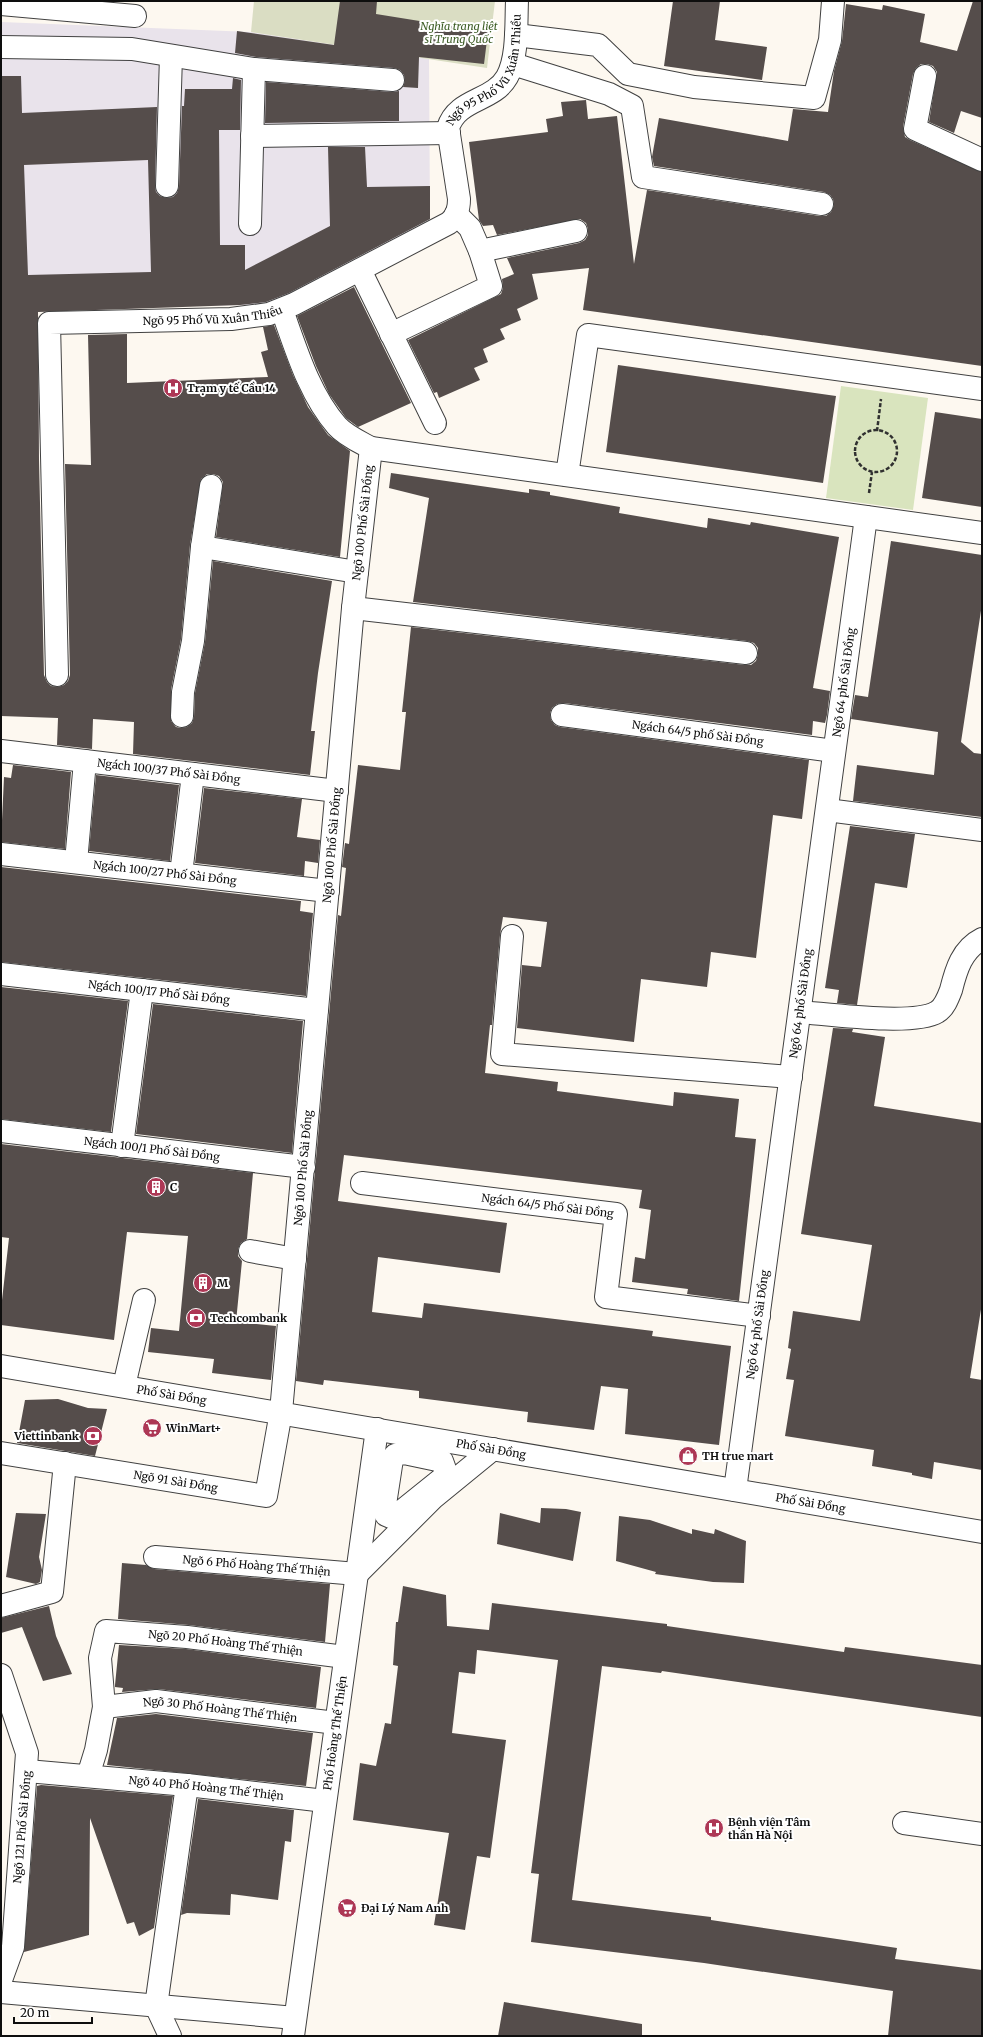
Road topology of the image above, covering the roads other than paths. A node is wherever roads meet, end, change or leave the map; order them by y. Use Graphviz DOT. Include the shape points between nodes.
graph roads {
  1 [pos="517,1"];
  2 [pos="833,1"];
  3 [pos="1,4"];
  4 [pos="136,8"];
  5 [pos="516,36"];
  6 [pos="1,47"];
  7 [pos="132,49"];
  8 [pos="171,56"];
  9 [pos="513,64"];
  10 [pos="254,70"];
  11 [pos="925,76"];
  12 [pos="394,80"];
  13 [pos="449,133"];
  14 [pos="252,136"];
  15 [pos="982,160"];
  16 [pos="167,186"];
  17 [pos="822,204"];
  18 [pos="456,214"];
  19 [pos="250,224"];
  20 [pos="576,231"];
  21 [pos="480,251"];
  22 [pos="360,270"];
  23 [pos="282,310"];
  24 [pos="391,334"];
  25 [pos="982,389"];
  26 [pos="435,423"];
  27 [pos="371,448"];
  28 [pos="567,475"];
  29 [pos="211,486"];
  30 [pos="866,517"];
  31 [pos="982,533"];
  32 [pos="202,547"];
  33 [pos="357,572"];
  34 [pos="354,608"];
  35 [pos="746,654"];
  36 [pos="57,675"];
  37 [pos="562,715"];
  38 [pos="182,716"];
  39 [pos="1,751"];
  40 [pos="834,751"];
  41 [pos="85,761"];
  42 [pos="193,774"];
  43 [pos="337,791"];
  44 [pos="827,810"];
  45 [pos="982,830"];
  46 [pos="1,854"];
  47 [pos="76,862"];
  48 [pos="182,874"];
  49 [pos="328,891"];
  50 [pos="512,936"];
  51 [pos="982,940"];
  52 [pos="1,974"];
  53 [pos="142,990"];
  54 [pos="318,1010"];
  55 [pos="800,1012"];
  56 [pos="791,1077"];
  57 [pos="1,1131"];
  58 [pos="122,1146"];
  59 [pos="304,1167"];
  60 [pos="362,1183"];
  61 [pos="250,1251"];
  62 [pos="295,1259"];
  63 [pos="144,1300"];
  64 [pos="759,1316"];
  65 [pos="1,1366"];
  66 [pos="124,1386"];
  67 [pos="281,1412"];
  68 [pos="377,1429"];
  69 [pos="493,1449"];
  70 [pos="1,1452"];
  71 [pos="64,1463"];
  72 [pos="736,1490"];
  73 [pos="982,1532"];
  74 [pos="155,1557"];
  75 [pos="357,1574"];
  76 [pos="1,1606"];
  77 [pos="345,1657"];
  78 [pos="1,1675"];
  79 [pos="104,1708"];
  80 [pos="336,1723"];
  81 [pos="27,1771"];
  82 [pos="88,1776"];
  83 [pos="187,1784"];
  84 [pos="325,1801"];
  85 [pos="904,1823"];
  86 [pos="982,1834"];
  87 [pos="1,1980"];
  88 [pos="1,1992"];
  89 [pos="156,2006"];
  90 [pos="294,2027"];
  91 [pos="170,2036"];
  1 -- 5 [label="street, Ngõ 95 Phố Vũ Xuân Thiều"];
  2 -- 5 [label="street" via="830,40 814,98 694,87 628,74 598,45"];
  3 -- 4 [label="street"];
  4 -- 7 [label="street"];
  5 -- 9 [label="street, Ngõ 95 Phố Vũ Xuân Thiều"];
  6 -- 7 [label="street"];
  7 -- 8 [label="street"];
  8 -- 10 [label="street"];
  8 -- 16 [label="street"];
  9 -- 13 [label="street, Ngõ 95 Phố Vũ Xuân Thiều" via="501,85 467,104 455,114 450,120"];
  9 -- 17 [label="street" via="609,94 632,106 643,177"];
  10 -- 12 [label="street"];
  10 -- 14 [label="street"];
  11 -- 15 [label="street" via="914,129"];
  13 -- 14 [label="street"];
  13 -- 18 [label="street, Ngõ 95 Phố Vũ Xuân Thiều" via="459,199"];
  14 -- 19 [label="street"];
  18 -- 21 [label="street" via="470,228"];
  18 -- 22 [label="street, Ngõ 95 Phố Vũ Xuân Thiều" via="449,223"];
  20 -- 21 [label="street"];
  21 -- 24 [label="street" via="491,286"];
  22 -- 23 [label="street, Ngõ 95 Phố Vũ Xuân Thiều"];
  22 -- 24 [label="street"];
  23 -- 27 [label="street" via="305,372 326,410 338,427"];
  23 -- 36 [label="street, Ngõ 95 Phố Vũ Xuân Thiều" via="256,317 231,319 49,322"];
  24 -- 26 [label="street"];
  25 -- 28 [label="street" via="588,334"];
  27 -- 28 [label="street"];
  27 -- 33 [label="street, Ngõ 100 Phố Sài Đồng"];
  28 -- 30 [label="street"];
  29 -- 32 [label="street"];
  30 -- 31 [label="street"];
  30 -- 40 [label="street, Ngõ 64 phố Sài Đồng"];
  32 -- 33 [label="street"];
  32 -- 38 [label="street" via="193,641 183,692"];
  33 -- 34 [label="street, Ngõ 100 Phố Sài Đồng"];
  34 -- 35 [label="street"];
  34 -- 43 [label="street, Ngõ 100 Phố Sài Đồng"];
  37 -- 40 [label="street, Ngách 64/5 phố Sài Đồng"];
  39 -- 41 [label="street, Ngách 100/37 Phố Sài Đồng"];
  40 -- 44 [label="street, Ngõ 64 phố Sài Đồng"];
  41 -- 42 [label="street, Ngách 100/37 Phố Sài Đồng"];
  41 -- 47 [label="street"];
  42 -- 43 [label="street, Ngách 100/37 Phố Sài Đồng"];
  42 -- 48 [label="street"];
  43 -- 49 [label="street, Ngõ 100 Phố Sài Đồng"];
  44 -- 45 [label="street"];
  44 -- 55 [label="street, Ngõ 64 phố Sài Đồng"];
  46 -- 47 [label="street, Ngách 100/27 Phố Sài Đồng"];
  47 -- 48 [label="street, Ngách 100/27 Phố Sài Đồng"];
  48 -- 49 [label="street, Ngách 100/27 Phố Sài Đồng"];
  49 -- 54 [label="street, Ngõ 100 Phố Sài Đồng"];
  50 -- 56 [label="street" via="502,1054"];
  51 -- 55 [label="street" via="970,949 958,965 947,1000 934,1014 918,1018 891,1018"];
  52 -- 53 [label="street, Ngách 100/17 Phố Sài Đồng"];
  53 -- 54 [label="street, Ngách 100/17 Phố Sài Đồng"];
  53 -- 58 [label="street"];
  54 -- 59 [label="street, Ngõ 100 Phố Sài Đồng"];
  55 -- 56 [label="street, Ngõ 64 phố Sài Đồng"];
  56 -- 64 [label="street, Ngõ 64 phố Sài Đồng"];
  57 -- 58 [label="street, Ngách 100/1 Phố Sài Đồng"];
  58 -- 59 [label="street, Ngách 100/1 Phố Sài Đồng"];
  59 -- 62 [label="street, Ngõ 100 Phố Sài Đồng"];
  60 -- 64 [label="street, Ngách 64/5 Phố Sài Đồng" via="616,1214 606,1297"];
  61 -- 62 [label="street"];
  62 -- 67 [label="street, Ngõ 100 Phố Sài Đồng"];
  63 -- 66 [label="street"];
  64 -- 72 [label="street, Ngõ 64 phố Sài Đồng"];
  65 -- 66 [label="street, Phố Sài Đồng"];
  66 -- 67 [label="street, Phố Sài Đồng"];
  67 -- 68 [label="street, Phố Sài Đồng"];
  67 -- 71 [label="street, Ngõ 91 Sài Đồng" via="266,1496"];
  68 -- 69 [label="street, Phố Sài Đồng"];
  68 -- 75 [label="street, Phố Hoàng Thế Thiện"];
  69 -- 72 [label="street, Phố Sài Đồng"];
  69 -- 75 [label="street" via="433,1498"];
  70 -- 71 [label="street, Ngõ 91 Sài Đồng"];
  71 -- 76 [label="street" via="52,1592"];
  72 -- 73 [label="street, Phố Sài Đồng"];
  74 -- 75 [label="street, Ngõ 6 Phố Hoàng Thế Thiện"];
  75 -- 77 [label="street, Phố Hoàng Thế Thiện"];
  77 -- 79 [label="street, Ngõ 20 Phố Hoàng Thế Thiện" via="187,1637 106,1631 100,1658"];
  77 -- 80 [label="street, Phố Hoàng Thế Thiện"];
  78 -- 81 [label="street, Ngõ 121 Phố Sài Đồng" via="27,1753"];
  79 -- 80 [label="street, Ngõ 30 Phố Hoàng Thế Thiện" via="156,1701"];
  79 -- 82 [label="street"];
  80 -- 84 [label="street, Phố Hoàng Thế Thiện"];
  81 -- 82 [label="street, Ngõ 40 Phố Hoàng Thế Thiện"];
  81 -- 87 [label="street, Ngõ 121 Phố Sài Đồng" via="13,1947"];
  82 -- 83 [label="street, Ngõ 40 Phố Hoàng Thế Thiện"];
  83 -- 84 [label="street, Ngõ 40 Phố Hoàng Thế Thiện"];
  83 -- 89 [label="street"];
  84 -- 90 [label="street, Phố Hoàng Thế Thiện"];
  85 -- 86 [label="street"];
  88 -- 89 [label="street"];
  89 -- 90 [label="street"];
  89 -- 91 [label="street"];
}
